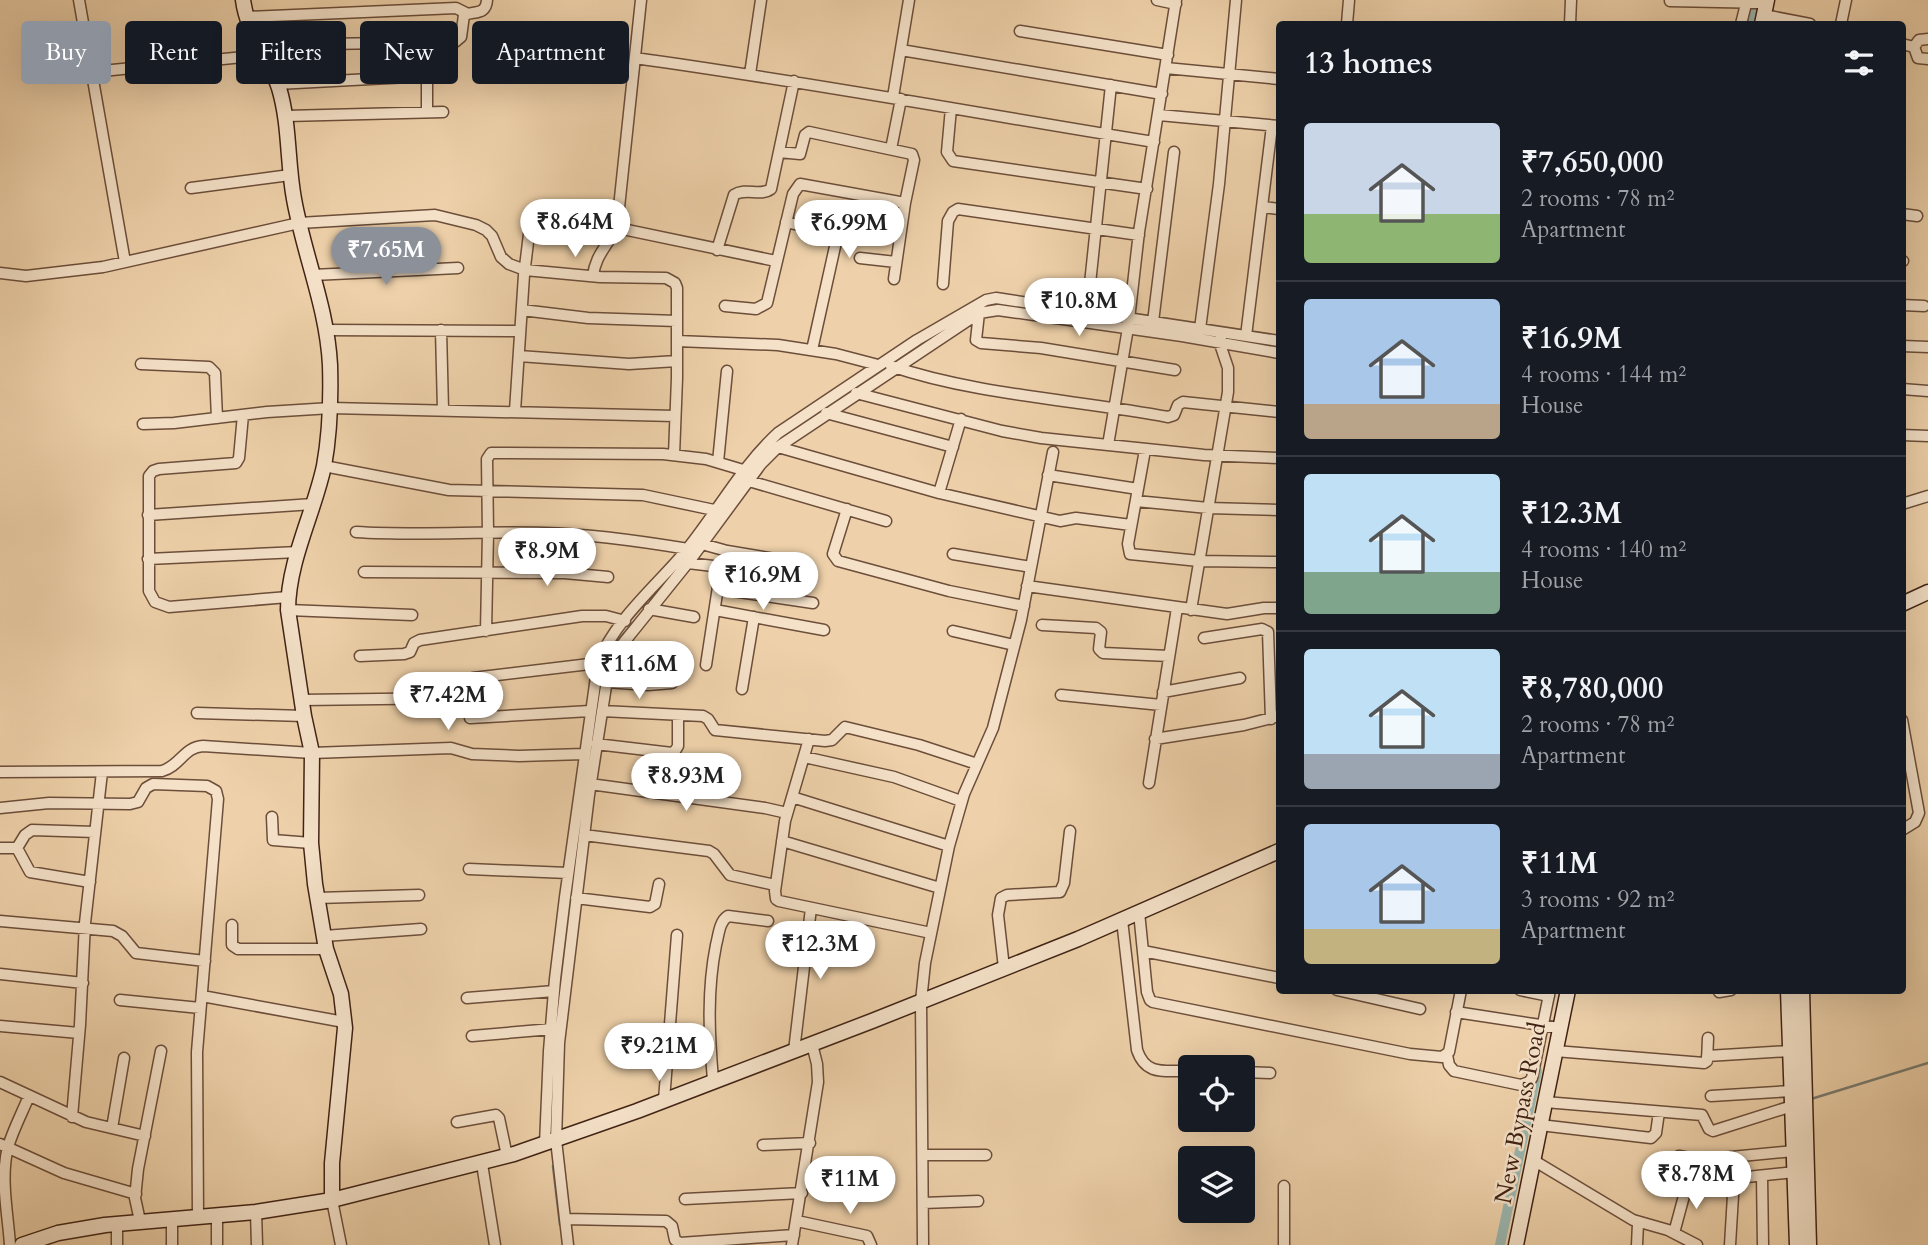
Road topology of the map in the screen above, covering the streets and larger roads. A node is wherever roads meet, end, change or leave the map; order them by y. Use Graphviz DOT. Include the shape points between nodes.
graph roads {
  1 [pos="79,0"];
  2 [pos="243,0"];
  3 [pos="487,0"];
  4 [pos="641,0"];
  5 [pos="761,0"];
  6 [pos="909,0"];
  7 [pos="1157,0"];
  8 [pos="1236,0"];
  9 [pos="1349,0"];
  10 [pos="1571,0"];
  11 [pos="1846,0"];
  12 [pos="1670,1"];
  13 [pos="1176,2"];
  14 [pos="1758,6"];
  15 [pos="466,13"];
  16 [pos="246,17"];
  17 [pos="83,21"];
  18 [pos="248,21"];
  19 [pos="1347,21"];
  20 [pos="1570,21"];
  21 [pos="1744,21"];
  22 [pos="1801,21"];
  23 [pos="1842,21"];
  24 [pos="1020,31"];
  25 [pos="1928,39"];
  26 [pos="458,41"];
  27 [pos="1908,45"];
  28 [pos="901,50"];
  29 [pos="236,53"];
  30 [pos="1168,55"];
  31 [pos="635,58"];
  32 [pos="1928,59"];
  33 [pos="1166,68"];
  34 [pos="111,70"];
  35 [pos="750,74"];
  36 [pos="1228,74"];
  37 [pos="1276,79"];
  38 [pos="794,81"];
  39 [pos="94,84"];
  40 [pos="277,84"];
  41 [pos="427,84"];
  42 [pos="1111,85"];
  43 [pos="1162,94"];
  44 [pos="897,98"];
  45 [pos="951,108"];
  46 [pos="443,112"];
  47 [pos="427,113"];
  48 [pos="1159,115"];
  49 [pos="286,116"];
  50 [pos="1224,122"];
  51 [pos="1275,126"];
  52 [pos="1106,134"];
  53 [pos="1154,142"];
  54 [pos="891,149"];
  55 [pos="779,152"];
  56 [pos="1174,152"];
  57 [pos="290,175"];
  58 [pos="1100,182"];
  59 [pos="191,188"];
  60 [pos="1147,189"];
  61 [pos="905,202"];
  62 [pos="1263,207"];
  63 [pos="1276,209"];
  64 [pos="1906,215"];
  65 [pos="1917,216"];
  66 [pos="786,222"];
  67 [pos="299,223"];
  68 [pos="616,229"];
  69 [pos="1095,229"];
  70 [pos="1139,235"];
  71 [pos="717,250"];
  72 [pos="860,258"];
  73 [pos="776,261"];
  74 [pos="125,262"];
  75 [pos="896,262"];
  76 [pos="458,268"];
  77 [pos="525,270"];
  78 [pos="0,273"];
  79 [pos="313,275"];
  80 [pos="593,276"];
  81 [pos="894,279"];
  82 [pos="943,284"];
  83 [pos="1906,305"];
  84 [pos="725,306"];
  85 [pos="1924,306"];
  86 [pos="522,310"];
  87 [pos="1087,312"];
  88 [pos="979,313"];
  89 [pos="677,321"];
  90 [pos="1153,321"];
  91 [pos="1129,323"];
  92 [pos="1200,329"];
  93 [pos="327,330"];
  94 [pos="442,330"];
  95 [pos="520,331"];
  96 [pos="1246,336"];
  97 [pos="1221,338"];
  98 [pos="677,341"];
  99 [pos="1276,341"];
  100 [pos="1906,346"];
  101 [pos="1928,346"];
  102 [pos="812,350"];
  103 [pos="1276,352"];
  104 [pos="519,356"];
  105 [pos="677,361"];
  106 [pos="1122,361"];
  107 [pos="141,364"];
  108 [pos="886,365"];
  109 [pos="1175,370"];
  110 [pos="727,372"];
  111 [pos="1906,389"];
  112 [pos="1928,391"];
  113 [pos="856,393"];
  114 [pos="1225,406"];
  115 [pos="1114,407"];
  116 [pos="331,408"];
  117 [pos="443,410"];
  118 [pos="515,411"];
  119 [pos="1276,412"];
  120 [pos="826,413"];
  121 [pos="243,415"];
  122 [pos="675,416"];
  123 [pos="217,418"];
  124 [pos="961,419"];
  125 [pos="143,424"];
  126 [pos="1906,435"];
  127 [pos="1928,436"];
  128 [pos="1108,445"];
  129 [pos="778,447"];
  130 [pos="953,447"];
  131 [pos="1145,450"];
  132 [pos="1053,452"];
  133 [pos="674,455"];
  134 [pos="1217,455"];
  135 [pos="1276,457"];
  136 [pos="718,462"];
  137 [pos="324,466"];
  138 [pos="743,470"];
  139 [pos="1048,475"];
  140 [pos="749,481"];
  141 [pos="1138,489"];
  142 [pos="488,492"];
  143 [pos="939,493"];
  144 [pos="1928,496"];
  145 [pos="1136,501"];
  146 [pos="1906,503"];
  147 [pos="313,504"];
  148 [pos="1208,508"];
  149 [pos="847,509"];
  150 [pos="715,510"];
  151 [pos="1276,510"];
  152 [pos="148,515"];
  153 [pos="1040,516"];
  154 [pos="887,521"];
  155 [pos="1131,525"];
  156 [pos="356,531"];
  157 [pos="488,533"];
  158 [pos="702,544"];
  159 [pos="688,549"];
  160 [pos="299,552"];
  161 [pos="953,554"];
  162 [pos="148,559"];
  163 [pos="1199,561"];
  164 [pos="1276,562"];
  165 [pos="688,563"];
  166 [pos="806,564"];
  167 [pos="1031,567"];
  168 [pos="364,572"];
  169 [pos="487,572"];
  170 [pos="608,578"];
  171 [pos="1027,586"];
  172 [pos="718,589"];
  173 [pos="1928,592"];
  174 [pos="1906,602"];
  175 [pos="813,603"];
  176 [pos="288,604"];
  177 [pos="1024,606"];
  178 [pos="1177,608"];
  179 [pos="1276,608"];
  180 [pos="649,609"];
  181 [pos="715,610"];
  182 [pos="1191,610"];
  183 [pos="412,615"];
  184 [pos="694,617"];
  185 [pos="754,617"];
  186 [pos="625,621"];
  187 [pos="1042,625"];
  188 [pos="824,630"];
  189 [pos="486,631"];
  190 [pos="953,631"];
  191 [pos="1204,638"];
  192 [pos="1014,645"];
  193 [pos="619,649"];
  194 [pos="669,653"];
  195 [pos="360,656"];
  196 [pos="1169,656"];
  197 [pos="598,663"];
  198 [pos="706,665"];
  199 [pos="1240,678"];
  200 [pos="606,682"];
  201 [pos="673,683"];
  202 [pos="742,689"];
  203 [pos="1163,692"];
  204 [pos="1061,695"];
  205 [pos="301,701"];
  206 [pos="1161,705"];
  207 [pos="596,711"];
  208 [pos="197,713"];
  209 [pos="678,715"];
  210 [pos="304,716"];
  211 [pos="1275,717"];
  212 [pos="470,718"];
  213 [pos="809,739"];
  214 [pos="1155,739"];
  215 [pos="596,744"];
  216 [pos="312,753"];
  217 [pos="584,754"];
  218 [pos="1906,755"];
  219 [pos="804,757"];
  220 [pos="976,764"];
  221 [pos="0,772"];
  222 [pos="102,772"];
  223 [pos="1149,783"];
  224 [pos="590,784"];
  225 [pos="792,797"];
  226 [pos="961,801"];
  227 [pos="1916,801"];
  228 [pos="1906,802"];
  229 [pos="98,803"];
  230 [pos="0,808"];
  231 [pos="787,813"];
  232 [pos="272,817"];
  233 [pos="1906,828"];
  234 [pos="1070,831"];
  235 [pos="95,832"];
  236 [pos="584,835"];
  237 [pos="782,841"];
  238 [pos="311,843"];
  239 [pos="949,846"];
  240 [pos="0,848"];
  241 [pos="17,848"];
  242 [pos="1276,852"];
  243 [pos="469,869"];
  244 [pos="568,873"];
  245 [pos="90,882"];
  246 [pos="659,884"];
  247 [pos="775,885"];
  248 [pos="940,888"];
  249 [pos="419,895"];
  250 [pos="317,898"];
  251 [pos="576,898"];
  252 [pos="811,908"];
  253 [pos="1139,912"];
  254 [pos="0,920"];
  255 [pos="1122,920"];
  256 [pos="768,921"];
  257 [pos="232,925"];
  258 [pos="421,929"];
  259 [pos="85,930"];
  260 [pos="930,933"];
  261 [pos="677,936"];
  262 [pos="325,943"];
  263 [pos="1143,951"];
  264 [pos="205,961"];
  265 [pos="1004,968"];
  266 [pos="0,974"];
  267 [pos="1276,977"];
  268 [pos="83,983"];
  269 [pos="554,991"];
  270 [pos="1354,994"];
  271 [pos="1460,994"];
  272 [pos="1550,994"];
  273 [pos="1566,994"];
  274 [pos="1788,994"];
  275 [pos="1801,994"];
  276 [pos="202,996"];
  277 [pos="467,998"];
  278 [pos="120,1000"];
  279 [pos="921,1001"];
  280 [pos="200,1009"];
  281 [pos="1420,1009"];
  282 [pos="1457,1012"];
  283 [pos="344,1022"];
  284 [pos="0,1026"];
  285 [pos="1550,1026"];
  286 [pos="552,1029"];
  287 [pos="79,1033"];
  288 [pos="472,1036"];
  289 [pos="1708,1038"];
  290 [pos="812,1044"];
  291 [pos="161,1051"];
  292 [pos="794,1051"];
  293 [pos="1555,1051"];
  294 [pos="1790,1051"];
  295 [pos="1447,1055"];
  296 [pos="1707,1056"];
  297 [pos="124,1058"];
  298 [pos="1178,1070"];
  299 [pos="1255,1072"];
  300 [pos="1270,1073"];
  301 [pos="713,1080"];
  302 [pos="0,1082"];
  303 [pos="29,1096"];
  304 [pos="1711,1096"];
  305 [pos="1792,1098"];
  306 [pos="664,1100"];
  307 [pos="1545,1102"];
  308 [pos="1659,1112"];
  309 [pos="72,1117"];
  310 [pos="457,1122"];
  311 [pos="1540,1125"];
  312 [pos="112,1128"];
  313 [pos="145,1136"];
  314 [pos="550,1142"];
  315 [pos="810,1143"];
  316 [pos="762,1145"];
  317 [pos="4,1146"];
  318 [pos="1794,1151"];
  319 [pos="508,1156"];
  320 [pos="923,1156"];
  321 [pos="986,1156"];
  322 [pos="1679,1156"];
  323 [pos="1533,1160"];
  324 [pos="482,1164"];
  325 [pos="1654,1172"];
  326 [pos="1795,1172"];
  327 [pos="1762,1176"];
  328 [pos="804,1178"];
  329 [pos="1734,1179"];
  330 [pos="1688,1181"];
  331 [pos="1284,1186"];
  332 [pos="878,1187"];
  333 [pos="802,1193"];
  334 [pos="136,1194"];
  335 [pos="685,1199"];
  336 [pos="332,1200"];
  337 [pos="978,1201"];
  338 [pos="923,1203"];
  339 [pos="256,1212"];
  340 [pos="216,1215"];
  341 [pos="198,1217"];
  342 [pos="172,1219"];
  343 [pos="565,1219"];
  344 [pos="140,1221"];
  345 [pos="797,1221"];
  346 [pos="117,1223"];
  347 [pos="1638,1223"];
  348 [pos="1674,1233"];
  349 [pos="793,1240"];
  350 [pos="10,1245"];
  351 [pos="22,1245"];
  352 [pos="117,1245"];
  353 [pos="172,1245"];
  354 [pos="217,1245"];
  355 [pos="257,1245"];
  356 [pos="341,1245"];
  357 [pos="495,1245"];
  358 [pos="568,1245"];
  359 [pos="871,1245"];
  360 [pos="923,1245"];
  361 [pos="1284,1245"];
  362 [pos="1517,1245"];
  363 [pos="1637,1245"];
  364 [pos="1697,1245"];
  365 [pos="1730,1245"];
  366 [pos="1763,1245"];
  367 [pos="1797,1245"];
  368 [pos="1809,1245"];
  1 -- 17 [label="street"];
  2 -- 16 [label="street"];
  3 -- 15 [label="street" via="482,11"];
  4 -- 31 [label="street"];
  5 -- 35 [label="street"];
  6 -- 28 [label="street"];
  7 -- 13 [label="street"];
  8 -- 36 [label="street"];
  9 -- 19 [label="street"];
  10 -- 20 [label="street"];
  11 -- 23 [label="street"];
  12 -- 14 [label="street"];
  13 -- 30 [label="street"];
  14 -- 21 [label="street"];
  14 -- 22 [label="street"];
  15 -- 16 [label="street" via="456,8"];
  15 -- 26 [label="street"];
  16 -- 18 [label="street"];
  24 -- 30 [label="street"];
  25 -- 27 [label="street"];
  27 -- 32 [label="street" via="1918,58"];
  28 -- 42 [label="street"];
  28 -- 44 [label="street"];
  29 -- 34 [label="street"];
  30 -- 33 [label="street"];
  31 -- 35 [label="street"];
  31 -- 68 [label="street"];
  33 -- 36 [label="street"];
  33 -- 43 [label="street"];
  35 -- 38 [label="street"];
  36 -- 37 [label="street"];
  36 -- 50 [label="street"];
  38 -- 44 [label="street"];
  38 -- 55 [label="street"];
  39 -- 74 [label="street"];
  40 -- 49 [label="street"];
  41 -- 47 [label="street"];
  42 -- 43 [label="street"];
  42 -- 52 [label="street"];
  43 -- 48 [label="street"];
  44 -- 45 [label="street"];
  44 -- 54 [label="street"];
  45 -- 52 [label="street"];
  45 -- 58 [label="street" via="947,152 953,161"];
  46 -- 47 [label="street"];
  47 -- 49 [label="street"];
  48 -- 50 [label="street"];
  48 -- 53 [label="street"];
  49 -- 57 [label="street"];
  50 -- 51 [label="street"];
  50 -- 92 [label="street"];
  51 -- 62 [label="street"];
  52 -- 53 [label="street"];
  52 -- 58 [label="street"];
  53 -- 60 [label="street"];
  54 -- 55 [label="street" via="809,132 800,154"];
  54 -- 61 [label="street" via="914,158"];
  55 -- 71 [label="street" via="771,189 734,195"];
  56 -- 90 [label="street"];
  57 -- 59 [label="street"];
  57 -- 67 [label="street"];
  58 -- 60 [label="street"];
  58 -- 69 [label="street"];
  60 -- 70 [label="street"];
  61 -- 66 [label="street" via="800,184"];
  61 -- 75 [label="street"];
  62 -- 63 [label="street"];
  62 -- 96 [label="street"];
  64 -- 65 [label="street"];
  66 -- 73 [label="street"];
  66 -- 102 [label="street" via="831,233 836,242"];
  67 -- 74 [label="street"];
  67 -- 77 [label="street" via="448,217 486,230 501,257"];
  67 -- 79 [label="street"];
  68 -- 71 [label="street"];
  68 -- 77 [label="street" via="534,214"];
  68 -- 80 [label="street" via="595,261"];
  69 -- 70 [label="street"];
  69 -- 82 [label="street" via="958,209 948,221"];
  69 -- 87 [label="street"];
  70 -- 91 [label="street"];
  71 -- 73 [label="street"];
  72 -- 75 [label="street"];
  73 -- 84 [label="street" via="762,307"];
  74 -- 78 [label="street" via="62,273"];
  75 -- 81 [label="street"];
  76 -- 79 [label="street"];
  77 -- 80 [label="street"];
  77 -- 86 [label="street"];
  79 -- 93 [label="street"];
  80 -- 89 [label="street" via="671,279 677,288"];
  83 -- 85 [label="street"];
  86 -- 89 [label="street"];
  86 -- 95 [label="street"];
  87 -- 91 [label="street"];
  87 -- 108 [label="street" via="986,300 917,340"];
  88 -- 91 [label="street" via="998,310"];
  88 -- 106 [label="street" via="978,342"];
  88 -- 108 [label="street"];
  89 -- 98 [label="street"];
  90 -- 91 [label="street"];
  90 -- 92 [label="street"];
  91 -- 97 [label="street"];
  91 -- 106 [label="street"];
  92 -- 97 [label="street"];
  93 -- 94 [label="street"];
  93 -- 116 [label="street"];
  94 -- 95 [label="street"];
  94 -- 117 [label="street"];
  95 -- 104 [label="street"];
  96 -- 97 [label="street"];
  96 -- 99 [label="street"];
  97 -- 103 [label="street"];
  97 -- 114 [label="street" via="1228,368"];
  98 -- 102 [label="street"];
  98 -- 105 [label="street"];
  100 -- 101 [label="street"];
  102 -- 108 [label="street"];
  104 -- 105 [label="street" via="629,364"];
  104 -- 118 [label="street"];
  105 -- 122 [label="street"];
  106 -- 109 [label="street"];
  106 -- 115 [label="street"];
  107 -- 123 [label="street" via="209,366 215,373"];
  108 -- 113 [label="street"];
  108 -- 115 [label="street" via="977,387"];
  108 -- 138 [label="street" via="778,433"];
  110 -- 136 [label="street"];
  111 -- 112 [label="street"];
  113 -- 120 [label="street"];
  113 -- 124 [label="street"];
  114 -- 115 [label="street" via="1183,402 1168,417"];
  114 -- 119 [label="street"];
  114 -- 134 [label="street"];
  115 -- 128 [label="street"];
  116 -- 117 [label="street"];
  116 -- 121 [label="street"];
  116 -- 137 [label="street"];
  117 -- 118 [label="street"];
  118 -- 122 [label="street"];
  120 -- 129 [label="street"];
  120 -- 130 [label="street"];
  121 -- 123 [label="street"];
  121 -- 152 [label="street" via="236,463 153,471 148,482"];
  122 -- 133 [label="street"];
  123 -- 125 [label="street"];
  124 -- 128 [label="street" via="1002,431"];
  124 -- 130 [label="street"];
  126 -- 127 [label="street"];
  128 -- 131 [label="street"];
  129 -- 140 [label="street"];
  129 -- 143 [label="street"];
  130 -- 143 [label="street"];
  131 -- 134 [label="street"];
  131 -- 141 [label="street"];
  132 -- 139 [label="street"];
  133 -- 136 [label="street"];
  133 -- 142 [label="street" via="496,452 487,459"];
  134 -- 135 [label="street"];
  134 -- 148 [label="street"];
  136 -- 138 [label="street"];
  137 -- 142 [label="street" via="449,490"];
  137 -- 147 [label="street"];
  138 -- 150 [label="street"];
  139 -- 141 [label="street"];
  139 -- 153 [label="street"];
  140 -- 149 [label="street"];
  140 -- 158 [label="street"];
  141 -- 145 [label="street"];
  142 -- 150 [label="street" via="643,495"];
  142 -- 157 [label="street"];
  143 -- 153 [label="street"];
  144 -- 146 [label="street"];
  145 -- 148 [label="street"];
  145 -- 155 [label="street"];
  147 -- 152 [label="street"];
  147 -- 160 [label="street"];
  148 -- 151 [label="street"];
  148 -- 163 [label="street"];
  149 -- 154 [label="street"];
  149 -- 177 [label="street" via="833,554 838,561"];
  150 -- 159 [label="street"];
  152 -- 162 [label="street"];
  153 -- 155 [label="street"];
  153 -- 167 [label="street"];
  155 -- 163 [label="street" via="1130,554"];
  156 -- 157 [label="street"];
  157 -- 159 [label="street" via="565,534"];
  157 -- 169 [label="street"];
  158 -- 165 [label="street"];
  158 -- 166 [label="street"];
  159 -- 186 [label="street"];
  160 -- 162 [label="street"];
  160 -- 176 [label="street"];
  161 -- 167 [label="street"];
  162 -- 176 [label="street" via="149,591 162,606"];
  163 -- 164 [label="street"];
  163 -- 182 [label="street"];
  165 -- 172 [label="street" via="717,567"];
  165 -- 180 [label="street"];
  167 -- 171 [label="street"];
  168 -- 169 [label="street"];
  169 -- 170 [label="street"];
  169 -- 189 [label="street"];
  171 -- 177 [label="street"];
  171 -- 178 [label="street"];
  172 -- 175 [label="street"];
  172 -- 181 [label="street"];
  173 -- 174 [label="street"];
  176 -- 183 [label="street"];
  176 -- 205 [label="street"];
  177 -- 192 [label="street"];
  178 -- 182 [label="street"];
  178 -- 196 [label="street"];
  179 -- 182 [label="street" via="1227,614"];
  180 -- 184 [label="street"];
  180 -- 193 [label="street"];
  181 -- 185 [label="street"];
  181 -- 198 [label="street"];
  185 -- 188 [label="street"];
  185 -- 202 [label="street"];
  186 -- 189 [label="street" via="582,617"];
  186 -- 197 [label="street" via="605,645"];
  187 -- 196 [label="street" via="1096,628 1101,632 1102,653"];
  189 -- 195 [label="street" via="420,640 404,654"];
  190 -- 192 [label="street"];
  191 -- 211 [label="street" via="1262,629 1268,632"];
  192 -- 220 [label="street" via="993,728"];
  193 -- 194 [label="street"];
  193 -- 200 [label="street"];
  196 -- 203 [label="street"];
  197 -- 205 [label="street" via="473,678 458,698"];
  197 -- 207 [label="street"];
  199 -- 203 [label="street"];
  200 -- 201 [label="street"];
  200 -- 207 [label="street"];
  203 -- 206 [label="street"];
  204 -- 206 [label="street"];
  205 -- 210 [label="street"];
  206 -- 214 [label="street"];
  207 -- 209 [label="street"];
  207 -- 212 [label="street"];
  207 -- 215 [label="street"];
  207 -- 217 [label="street"];
  208 -- 210 [label="street"];
  209 -- 213 [label="street" via="706,718 715,730"];
  209 -- 215 [label="street" via="678,746 671,753"];
  210 -- 216 [label="street"];
  211 -- 214 [label="street"];
  213 -- 219 [label="street"];
  213 -- 220 [label="street" via="832,740 848,727"];
  214 -- 223 [label="street"];
  215 -- 224 [label="street"];
  216 -- 217 [label="street" via="451,748 507,756"];
  216 -- 222 [label="street" via="196,747 168,769"];
  216 -- 238 [label="street"];
  217 -- 244 [label="street"];
  218 -- 227 [label="street"];
  219 -- 225 [label="street"];
  219 -- 226 [label="street" via="894,777"];
  220 -- 226 [label="street"];
  221 -- 222 [label="street"];
  222 -- 229 [label="street"];
  224 -- 231 [label="street"];
  224 -- 236 [label="street"];
  225 -- 231 [label="street"];
  225 -- 239 [label="street"];
  226 -- 239 [label="street"];
  227 -- 228 [label="street"];
  227 -- 233 [label="street" via="1918,818"];
  229 -- 230 [label="street"];
  229 -- 235 [label="street"];
  229 -- 264 [label="street" via="135,803 153,784 207,786 216,791"];
  231 -- 237 [label="street"];
  232 -- 238 [label="street" via="273,840"];
  234 -- 265 [label="street" via="1060,892 1001,898 998,915"];
  235 -- 241 [label="street" via="32,830"];
  235 -- 245 [label="street"];
  236 -- 247 [label="street" via="709,851 730,875"];
  236 -- 251 [label="street"];
  237 -- 247 [label="street"];
  237 -- 248 [label="street"];
  238 -- 250 [label="street"];
  239 -- 248 [label="street"];
  240 -- 241 [label="street"];
  241 -- 245 [label="street" via="30,872"];
  242 -- 253 [label="street"];
  243 -- 244 [label="street"];
  244 -- 269 [label="street"];
  245 -- 259 [label="street"];
  246 -- 251 [label="street" via="656,904 650,907"];
  247 -- 252 [label="street" via="779,901"];
  248 -- 260 [label="street"];
  249 -- 250 [label="street"];
  250 -- 262 [label="street"];
  251 -- 314 [label="street"];
  252 -- 260 [label="street"];
  252 -- 292 [label="street"];
  253 -- 255 [label="street"];
  253 -- 263 [label="street"];
  254 -- 259 [label="street"];
  255 -- 265 [label="street"];
  255 -- 298 [label="street" via="1140,1060 1151,1069"];
  256 -- 301 [label="street" via="728,916 721,923 709,1002"];
  257 -- 262 [label="street" via="232,944 238,949"];
  258 -- 262 [label="street"];
  259 -- 264 [label="street" via="118,933 139,954"];
  259 -- 268 [label="street"];
  260 -- 279 [label="street"];
  261 -- 306 [label="street"];
  262 -- 283 [label="street" via="341,994"];
  263 -- 267 [label="street"];
  263 -- 295 [label="street" via="1147,992 1153,1002 1410,1054"];
  264 -- 276 [label="street"];
  265 -- 279 [label="street"];
  266 -- 268 [label="street"];
  268 -- 287 [label="street"];
  269 -- 277 [label="street"];
  269 -- 286 [label="street"];
  270 -- 281 [label="street"];
  271 -- 282 [label="street"];
  272 -- 285 [label="street"];
  273 -- 285 [label="street, New Bypass Road"];
  274 -- 294 [label="street"];
  275 -- 368 [label="street"];
  276 -- 280 [label="street"];
  276 -- 283 [label="street"];
  278 -- 280 [label="street"];
  279 -- 290 [label="street"];
  279 -- 320 [label="street"];
  280 -- 341 [label="street"];
  282 -- 285 [label="street"];
  282 -- 295 [label="street"];
  283 -- 336 [label="street"];
  284 -- 287 [label="street"];
  285 -- 293 [label="street, New Bypass Road"];
  285 -- 295 [label="street" via="1532,1078 1521,1085 1454,1071"];
  286 -- 288 [label="street"];
  286 -- 314 [label="street"];
  287 -- 309 [label="street"];
  289 -- 296 [label="street"];
  290 -- 292 [label="street"];
  290 -- 315 [label="street" via="818,1073"];
  291 -- 313 [label="street"];
  292 -- 301 [label="street"];
  293 -- 296 [label="street" via="1704,1063"];
  293 -- 307 [label="street, New Bypass Road"];
  294 -- 296 [label="street"];
  294 -- 305 [label="street"];
  297 -- 312 [label="street"];
  299 -- 300 [label="street"];
  301 -- 306 [label="street"];
  302 -- 303 [label="street"];
  303 -- 309 [label="street"];
  303 -- 317 [label="street"];
  304 -- 305 [label="street"];
  305 -- 308 [label="street" via="1713,1131 1702,1115"];
  305 -- 318 [label="street"];
  306 -- 314 [label="street"];
  307 -- 308 [label="street"];
  307 -- 311 [label="street, New Bypass Road"];
  308 -- 311 [label="street" via="1651,1138"];
  309 -- 312 [label="street"];
  310 -- 319 [label="street" via="496,1115"];
  311 -- 323 [label="street, New Bypass Road"];
  312 -- 313 [label="street"];
  313 -- 334 [label="street"];
  314 -- 319 [label="street"];
  314 -- 343 [label="street"];
  315 -- 316 [label="street"];
  315 -- 328 [label="street"];
  317 -- 334 [label="street" via="64,1173"];
  317 -- 350 [label="street"];
  318 -- 322 [label="street" via="1700,1160"];
  318 -- 326 [label="street"];
  319 -- 324 [label="street"];
  320 -- 321 [label="street"];
  320 -- 338 [label="street"];
  323 -- 347 [label="street"];
  323 -- 362 [label="street, New Bypass Road"];
  324 -- 336 [label="street"];
  324 -- 357 [label="street"];
  325 -- 330 [label="street"];
  326 -- 327 [label="street"];
  326 -- 367 [label="street"];
  327 -- 329 [label="street"];
  327 -- 366 [label="street"];
  328 -- 332 [label="street"];
  328 -- 333 [label="street"];
  329 -- 330 [label="street"];
  329 -- 365 [label="street"];
  330 -- 348 [label="street"];
  331 -- 361 [label="street"];
  333 -- 335 [label="street"];
  333 -- 345 [label="street"];
  334 -- 344 [label="street"];
  336 -- 339 [label="street"];
  336 -- 356 [label="street"];
  337 -- 338 [label="street"];
  338 -- 360 [label="street"];
  339 -- 340 [label="street"];
  339 -- 355 [label="street"];
  340 -- 341 [label="street"];
  340 -- 354 [label="street"];
  341 -- 342 [label="street"];
  342 -- 344 [label="street"];
  342 -- 353 [label="street"];
  343 -- 349 [label="street" via="666,1221 680,1243"];
  343 -- 358 [label="street"];
  344 -- 346 [label="street"];
  345 -- 349 [label="street"];
  345 -- 359 [label="street" via="867,1236"];
  346 -- 351 [label="street" via="58,1233"];
  346 -- 352 [label="street"];
  347 -- 348 [label="street"];
  347 -- 363 [label="street"];
  348 -- 364 [label="street"];
}
